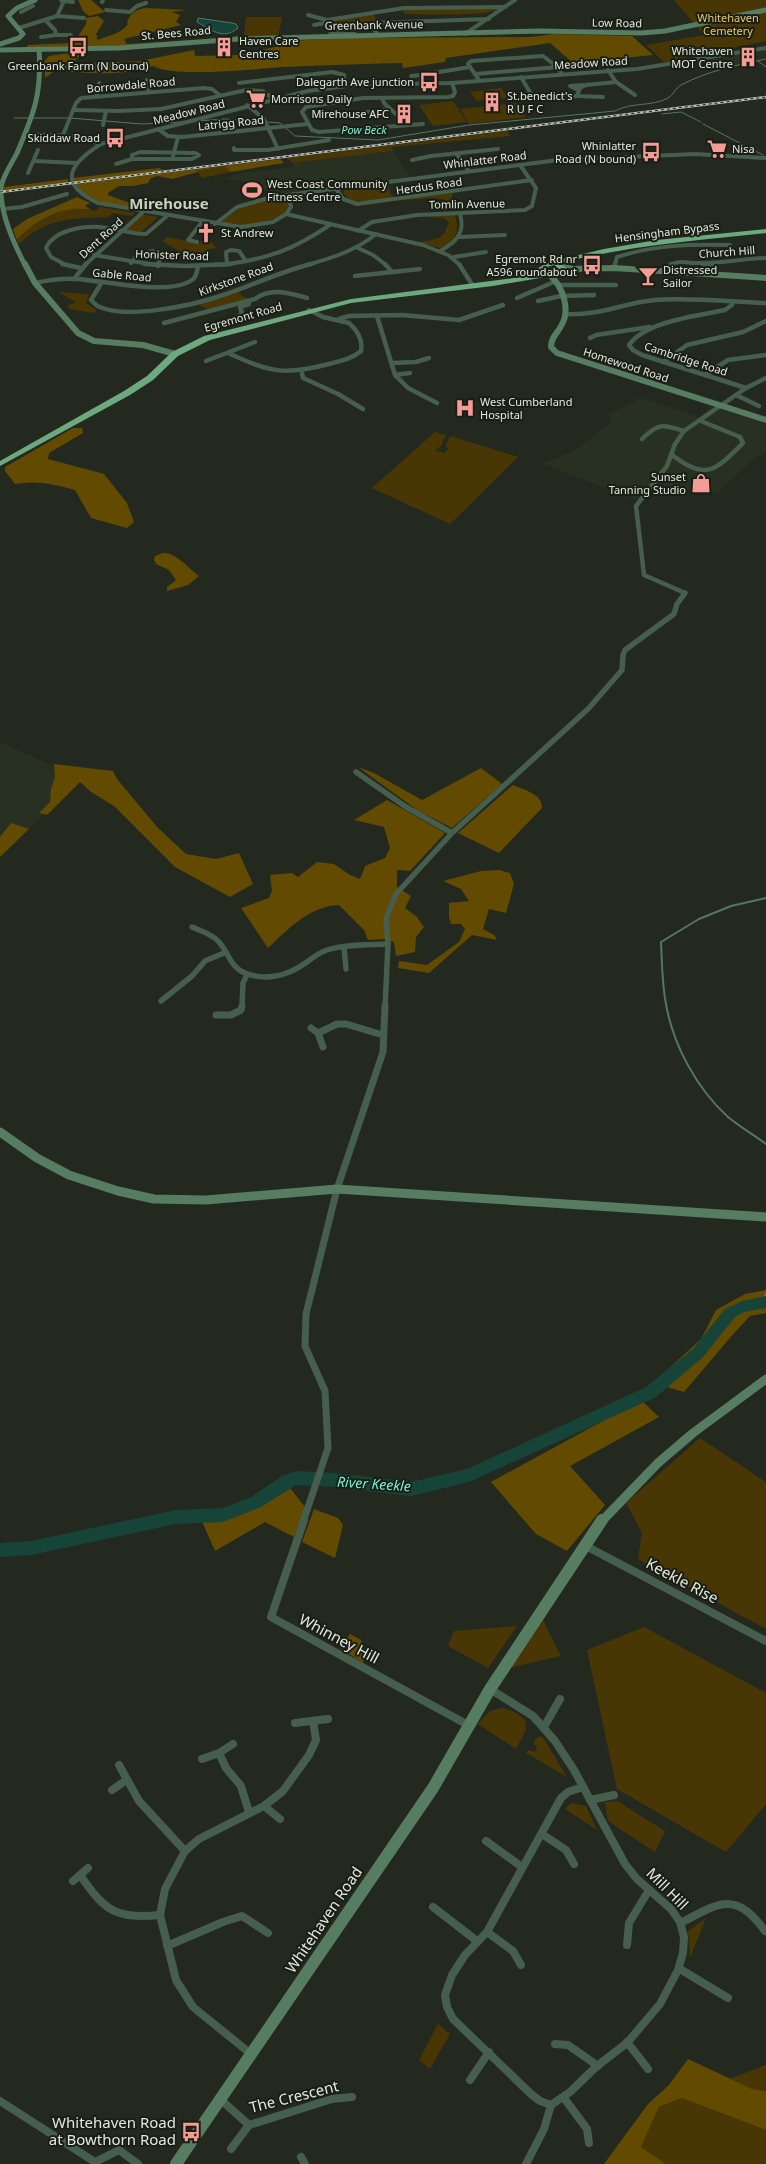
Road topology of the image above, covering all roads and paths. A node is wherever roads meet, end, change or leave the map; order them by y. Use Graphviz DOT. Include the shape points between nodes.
graph roads {
  1 [pos="35,0"];
  2 [pos="63,0"];
  3 [pos="515,0"];
  4 [pos="135,1"];
  5 [pos="73,2"];
  6 [pos="146,2"];
  7 [pos="140,5"];
  8 [pos="152,5"];
  9 [pos="33,6"];
  10 [pos="505,7"];
  11 [pos="106,10"];
  12 [pos="766,10"];
  13 [pos="12,11"];
  14 [pos="308,15"];
  15 [pos="57,16"];
  16 [pos="82,19"];
  17 [pos="489,19"];
  18 [pos="46,21"];
  19 [pos="328,21"];
  20 [pos="314,26"];
  21 [pos="19,28"];
  22 [pos="377,33"];
  23 [pos="468,33"];
  24 [pos="344,34"];
  25 [pos="71,35"];
  26 [pos="56,36"];
  27 [pos="41,37"];
  28 [pos="280,39"];
  29 [pos="0,44"];
  30 [pos="766,48"];
  31 [pos="39,49"];
  32 [pos="0,50"];
  33 [pos="540,51"];
  34 [pos="543,56"];
  35 [pos="470,67"];
  36 [pos="558,67"];
  37 [pos="608,70"];
  38 [pos="474,74"];
  39 [pos="562,74"];
  40 [pos="411,76"];
  41 [pos="421,76"];
  42 [pos="521,77"];
  43 [pos="147,80"];
  44 [pos="479,80"];
  45 [pos="99,82"];
  46 [pos="239,82"];
  47 [pos="311,82"];
  48 [pos="616,82"];
  49 [pos="452,83"];
  50 [pos="421,84"];
  51 [pos="586,85"];
  52 [pos="345,86"];
  53 [pos="315,90"];
  54 [pos="578,90"];
  55 [pos="149,92"];
  56 [pos="635,94"];
  57 [pos="97,96"];
  58 [pos="221,96"];
  59 [pos="577,96"];
  60 [pos="603,96"];
  61 [pos="382,98"];
  62 [pos="274,99"];
  63 [pos="247,106"];
  64 [pos="390,109"];
  65 [pos="74,110"];
  66 [pos="106,111"];
  67 [pos="339,116"];
  68 [pos="308,124"];
  69 [pos="423,124"];
  70 [pos="103,125"];
  71 [pos="408,125"];
  72 [pos="267,128"];
  73 [pos="158,129"];
  74 [pos="25,134"];
  75 [pos="63,135"];
  76 [pos="178,137"];
  77 [pos="329,140"];
  78 [pos="101,144"];
  79 [pos="278,149"];
  80 [pos="498,149"];
  81 [pos="38,150"];
  82 [pos="234,150"];
  83 [pos="173,153"];
  84 [pos="456,153"];
  85 [pos="766,158"];
  86 [pos="132,159"];
  87 [pos="172,159"];
  88 [pos="412,160"];
  89 [pos="34,161"];
  90 [pos="76,163"];
  91 [pos="116,164"];
  92 [pos="520,165"];
  93 [pos="470,171"];
  94 [pos="28,173"];
  95 [pos="532,180"];
  96 [pos="336,189"];
  97 [pos="1,193"];
  98 [pos="66,194"];
  99 [pos="288,195"];
  100 [pos="22,207"];
  101 [pos="3,209"];
  102 [pos="143,212"];
  103 [pos="24,213"];
  104 [pos="286,214"];
  105 [pos="460,214"];
  106 [pos="167,216"];
  107 [pos="202,222"];
  108 [pos="215,224"];
  109 [pos="331,224"];
  110 [pos="122,231"];
  111 [pos="358,231"];
  112 [pos="766,231"];
  113 [pos="376,234"];
  114 [pos="460,235"];
  115 [pos="505,235"];
  116 [pos="197,242"];
  117 [pos="730,245"];
  118 [pos="358,248"];
  119 [pos="440,251"];
  120 [pos="486,252"];
  121 [pos="94,256"];
  122 [pos="454,257"];
  123 [pos="571,258"];
  124 [pos="766,258"];
  125 [pos="246,261"];
  126 [pos="131,263"];
  127 [pos="227,264"];
  128 [pos="549,264"];
  129 [pos="158,266"];
  130 [pos="198,266"];
  131 [pos="81,268"];
  132 [pos="614,268"];
  133 [pos="420,269"];
  134 [pos="562,270"];
  135 [pos="392,272"];
  136 [pos="545,273"];
  137 [pos="670,274"];
  138 [pos="355,276"];
  139 [pos="766,278"];
  140 [pos="74,279"];
  141 [pos="102,282"];
  142 [pos="35,283"];
  143 [pos="557,283"];
  144 [pos="616,285"];
  145 [pos="474,286"];
  146 [pos="594,295"];
  147 [pos="561,296"];
  148 [pos="307,298"];
  149 [pos="517,298"];
  150 [pos="248,301"];
  151 [pos="538,301"];
  152 [pos="733,301"];
  153 [pos="196,303"];
  154 [pos="766,303"];
  155 [pos="503,304"];
  156 [pos="309,310"];
  157 [pos="204,311"];
  158 [pos="566,314"];
  159 [pos="377,316"];
  160 [pos="237,318"];
  161 [pos="339,319"];
  162 [pos="766,321"];
  163 [pos="164,323"];
  164 [pos="658,326"];
  165 [pos="633,328"];
  166 [pos="639,334"];
  167 [pos="590,338"];
  168 [pos="255,342"];
  169 [pos="228,353"];
  170 [pos="175,354"];
  171 [pos="766,355"];
  172 [pos="428,358"];
  173 [pos="206,361"];
  174 [pos="663,362"];
  175 [pos="392,363"];
  176 [pos="302,373"];
  177 [pos="410,373"];
  178 [pos="395,375"];
  179 [pos="705,375"];
  180 [pos="766,378"];
  181 [pos="746,388"];
  182 [pos="736,395"];
  183 [pos="437,403"];
  184 [pos="720,406"];
  185 [pos="759,406"];
  186 [pos="363,409"];
  187 [pos="766,420"];
  188 [pos="701,421"];
  189 [pos="684,431"];
  190 [pos="642,439"];
  191 [pos="671,454"];
  192 [pos="0,464"];
  193 [pos="356,772"];
  194 [pos="452,833"];
  195 [pos="192,927"];
  196 [pos="388,944"];
  197 [pos="344,947"];
  198 [pos="224,953"];
  199 [pos="346,969"];
  200 [pos="247,974"];
  201 [pos="161,1001"];
  202 [pos="216,1015"];
  203 [pos="311,1028"];
  204 [pos="318,1033"];
  205 [pos="384,1036"];
  206 [pos="323,1046"];
  207 [pos="0,1132"];
  208 [pos="337,1190"];
  209 [pos="766,1217"];
  210 [pos="766,1379"];
  211 [pos="584,1545"];
  212 [pos="766,1641"];
  213 [pos="490,1689"];
  214 [pos="560,1699"];
  215 [pos="328,1719"];
  216 [pos="313,1721"];
  217 [pos="296,1723"];
  218 [pos="468,1725"];
  219 [pos="544,1727"];
  220 [pos="233,1744"];
  221 [pos="219,1754"];
  222 [pos="202,1759"];
  223 [pos="119,1765"];
  224 [pos="125,1781"];
  225 [pos="583,1787"];
  226 [pos="112,1790"];
  227 [pos="614,1795"];
  228 [pos="590,1800"];
  229 [pos="264,1806"];
  230 [pos="249,1812"];
  231 [pos="280,1819"];
  232 [pos="542,1834"];
  233 [pos="486,1841"];
  234 [pos="186,1851"];
  235 [pos="574,1864"];
  236 [pos="522,1867"];
  237 [pos="88,1868"];
  238 [pos="650,1890"];
  239 [pos="433,1907"];
  240 [pos="160,1915"];
  241 [pos="681,1923"];
  242 [pos="766,1930"];
  243 [pos="488,1932"];
  244 [pos="268,1933"];
  245 [pos="477,1941"];
  246 [pos="627,1944"];
  247 [pos="167,1946"];
  248 [pos="521,1965"];
  249 [pos="680,1969"];
  250 [pos="728,1998"];
  251 [pos="627,2042"];
  252 [pos="555,2044"];
  253 [pos="489,2052"];
  254 [pos="251,2054"];
  255 [pos="598,2066"];
  256 [pos="648,2069"];
  257 [pos="470,2080"];
  258 [pos="352,2097"];
  259 [pos="564,2098"];
  260 [pos="220,2100"];
  261 [pos="0,2101"];
  262 [pos="551,2106"];
  263 [pos="249,2125"];
  264 [pos="589,2143"];
  265 [pos="231,2149"];
  266 [pos="138,2164"];
  267 [pos="176,2164"];
  268 [pos="526,2164"];
  1 -- 13 [label="street"];
  2 -- 5 [label="street"];
  2 -- 15 [label="street"];
  3 -- 10 [label="street"];
  4 -- 7 [label="street"];
  6 -- 7 [label="street"];
  6 -- 8 [label="street"];
  7 -- 11 [label="street" via="130,12"];
  9 -- 13 [label="street" via="20,14"];
  10 -- 17 [label="street"];
  10 -- 19 [label="street" via="404,8"];
  12 -- 23 [label="street, Low Road" via="665,31"];
  13 -- 21 [label="street" via="7,18"];
  14 -- 19 [label="street"];
  15 -- 16 [label="street"];
  15 -- 18 [label="street"];
  17 -- 22 [label="street" via="372,23 370,25"];
  17 -- 23 [label="street"];
  18 -- 21 [label="street"];
  18 -- 26 [label="street"];
  19 -- 20 [label="street"];
  19 -- 24 [label="street"];
  21 -- 29 [label="street" via="22,36"];
  22 -- 23 [label="street, Greenbank Avenue"];
  22 -- 24 [label="street, Greenbank Avenue"];
  23 -- 28 [label="street, St. Bees Road"];
  24 -- 28 [label="street, Greenbank Avenue" via="284,36"];
  25 -- 26 [label="street"];
  26 -- 27 [label="street"];
  28 -- 31 [label="street, St. Bees Road"];
  30 -- 37 [label="street, Meadow Road" via="687,62"];
  31 -- 32 [label="street, St. Bees Road"];
  31 -- 74 [label="street" via="40,93"];
  33 -- 34 [label="street"];
  34 -- 35 [label="street" via="470,61"];
  34 -- 36 [label="street"];
  35 -- 38 [label="street"];
  35 -- 41 [label="street"];
  36 -- 38 [label="street"];
  36 -- 39 [label="street"];
  37 -- 39 [label="street, Meadow Road"];
  37 -- 48 [label="street"];
  38 -- 44 [label="street"];
  39 -- 42 [label="street, Meadow Road"];
  40 -- 41 [label="street"];
  41 -- 50 [label="street"];
  42 -- 44 [label="street, Meadow Road"];
  42 -- 59 [label="street" via="533,96"];
  43 -- 55 [label="street"];
  44 -- 49 [label="street, Meadow Road"];
  45 -- 57 [label="street"];
  46 -- 52 [label="street" via="332,72 344,75"];
  47 -- 53 [label="street"];
  48 -- 51 [label="street"];
  48 -- 56 [label="street"];
  49 -- 50 [label="street, Meadow Road"];
  49 -- 61 [label="street" via="455,89 453,96"];
  50 -- 52 [label="street, Meadow Road"];
  51 -- 54 [label="street"];
  51 -- 54 [label="street" via="570,86"];
  52 -- 53 [label="street, Meadow Road"];
  53 -- 62 [label="street, Meadow Road"];
  54 -- 59 [label="street"];
  55 -- 57 [label="street, Borrowdale Road"];
  55 -- 58 [label="street, Borrowdale Road" via="204,88 212,89"];
  57 -- 65 [label="street, Borrowdale Road" via="81,98"];
  58 -- 62 [label="street" via="255,90 266,92"];
  58 -- 66 [label="street" via="160,110"];
  59 -- 60 [label="street"];
  61 -- 64 [label="street"];
  61 -- 68 [label="street" via="306,107 302,112"];
  62 -- 63 [label="street, Meadow Road"];
  63 -- 72 [label="street" via="264,118"];
  63 -- 73 [label="street, Meadow Road"];
  64 -- 67 [label="street"];
  64 -- 71 [label="street"];
  65 -- 66 [label="street"];
  65 -- 75 [label="street, Borrowdale Road"];
  66 -- 70 [label="street"];
  68 -- 71 [label="street" via="312,130 328,133"];
  68 -- 72 [label="street, Latrigg Road"];
  69 -- 71 [label="street"];
  72 -- 76 [label="street, Latrigg Road"];
  72 -- 79 [label="street"];
  73 -- 76 [label="street, Latrigg Road" via="168,136"];
  73 -- 78 [label="street, Meadow Road"];
  74 -- 75 [label="street"];
  74 -- 97 [label="street"];
  75 -- 78 [label="street"];
  76 -- 83 [label="street"];
  77 -- 79 [label="street"];
  78 -- 90 [label="street, Meadow Road"];
  79 -- 82 [label="street"];
  80 -- 84 [label="street"];
  81 -- 89 [label="street"];
  83 -- 86 [label="street" via="140,152 132,155"];
  83 -- 87 [label="street"];
  83 -- 87 [label="street" via="199,155"];
  84 -- 88 [label="street"];
  84 -- 93 [label="street"];
  85 -- 92 [label="street, Whinlatter Road" via="683,154"];
  86 -- 87 [label="street"];
  86 -- 91 [label="street"];
  89 -- 90 [label="street"];
  89 -- 94 [label="street"];
  90 -- 102 [label="street" via="71,176 75,189 93,202"];
  92 -- 93 [label="street, Whinlatter Road"];
  92 -- 95 [label="street"];
  93 -- 96 [label="street, Whinlatter Road"];
  95 -- 96 [label="street, Herdus Road" via="357,204 343,199"];
  95 -- 105 [label="street, Tomlin Avenue" via="536,195 532,206 525,210"];
  96 -- 99 [label="street, Whinlatter Road"];
  97 -- 101 [label="street"];
  98 -- 100 [label="street"];
  99 -- 104 [label="street" via="292,204"];
  99 -- 108 [label="street, Whinlatter Road" via="241,206"];
  100 -- 101 [label="street"];
  100 -- 103 [label="street"];
  101 -- 142 [label="street" via="8,230"];
  102 -- 106 [label="street"];
  102 -- 110 [label="street, Dent Road"];
  104 -- 108 [label="street" via="258,226"];
  104 -- 109 [label="street"];
  105 -- 111 [label="street, Tomlin Avenue" via="425,214 378,221"];
  105 -- 114 [label="street" via="463,221"];
  106 -- 107 [label="street"];
  106 -- 110 [label="street" via="146,234"];
  107 -- 108 [label="street"];
  107 -- 116 [label="street" via="188,240"];
  109 -- 111 [label="street"];
  109 -- 125 [label="street, Honister Road" via="315,237 290,249"];
  110 -- 121 [label="street, Dent Road"];
  110 -- 131 [label="street" via="81,228 64,232 49,241 46,251 52,259"];
  111 -- 113 [label="street"];
  112 -- 123 [label="highway, Hensingham Bypass" via="646,243"];
  113 -- 118 [label="street, Kirkstone Road"];
  113 -- 119 [label="street"];
  114 -- 115 [label="street"];
  114 -- 119 [label="street" via="455,243"];
  117 -- 132 [label="street" via="697,244 631,252 617,257"];
  118 -- 135 [label="street" via="386,262"];
  118 -- 153 [label="street, Kirkstone Road"];
  119 -- 122 [label="street"];
  120 -- 122 [label="street"];
  121 -- 126 [label="street, Honister Road"];
  121 -- 131 [label="street, Dent Road"];
  122 -- 145 [label="street"];
  123 -- 128 [label="highway, Hensingham Bypass"];
  123 -- 134 [label="highway, Hensingham Bypass"];
  124 -- 137 [label="street, Church Hill" via="712,264 676,262 670,264"];
  125 -- 127 [label="street, Honister Road"];
  125 -- 127 [label="street" via="239,251 231,250 226,252"];
  126 -- 129 [label="street, Honister Road"];
  126 -- 129 [label="street" via="138,254 153,251 161,255"];
  127 -- 130 [label="street, Honister Road"];
  128 -- 134 [label="highway"];
  128 -- 136 [label="highway, Hensingham Bypass" via="543,265"];
  129 -- 130 [label="street, Honister Road"];
  130 -- 141 [label="street, Gable Road" via="194,278 178,285"];
  131 -- 140 [label="street, Dent Road"];
  132 -- 134 [label="street"];
  132 -- 137 [label="street"];
  133 -- 135 [label="street"];
  134 -- 136 [label="highway"];
  134 -- 143 [label="street"];
  135 -- 138 [label="street"];
  136 -- 143 [label="street"];
  136 -- 145 [label="highway, Egremont Road"];
  137 -- 139 [label="street"];
  140 -- 141 [label="street, Gable Road"];
  140 -- 142 [label="street, Gable Road"];
  141 -- 153 [label="street, Kirkstone Road" via="91,300 93,305 103,310 144,310"];
  142 -- 170 [label="street" via="74,329 88,338 154,347"];
  143 -- 144 [label="street"];
  143 -- 147 [label="street"];
  143 -- 149 [label="street" via="546,284"];
  145 -- 156 [label="highway, Egremont Road" via="361,299"];
  146 -- 147 [label="street"];
  147 -- 151 [label="street"];
  147 -- 158 [label="street"];
  148 -- 150 [label="street" via="275,291"];
  150 -- 157 [label="street"];
  150 -- 160 [label="street" via="249,304 240,307 242,313"];
  152 -- 154 [label="street"];
  152 -- 158 [label="street" via="658,300 609,311"];
  152 -- 164 [label="street, Cambridge Road" via="724,310"];
  153 -- 157 [label="street"];
  155 -- 159 [label="street" via="459,320"];
  156 -- 161 [label="street" via="322,318"];
  156 -- 170 [label="highway, Egremont Road" via="216,336"];
  157 -- 163 [label="street"];
  158 -- 184 [label="street, Homewood Road" via="550,343 552,349 560,354"];
  159 -- 161 [label="street"];
  159 -- 175 [label="street"];
  161 -- 176 [label="street" via="355,328 361,351"];
  162 -- 174 [label="street" via="743,332 687,345"];
  164 -- 165 [label="street, Cambridge Road"];
  164 -- 166 [label="street, Cambridge Road"];
  165 -- 166 [label="street"];
  165 -- 167 [label="street, Cambridge Road"];
  166 -- 174 [label="street, Cambridge Road" via="631,339 630,347"];
  168 -- 169 [label="street"];
  169 -- 173 [label="street"];
  169 -- 176 [label="street" via="276,372"];
  170 -- 192 [label="highway, Egremont Road" via="127,394"];
  171 -- 179 [label="street" via="728,360"];
  172 -- 175 [label="street"];
  174 -- 179 [label="street, Cambridge Road"];
  175 -- 178 [label="street"];
  176 -- 186 [label="street" via="303,378"];
  177 -- 178 [label="street"];
  178 -- 183 [label="street" via="408,388"];
  179 -- 181 [label="street, Cambridge Road"];
  180 -- 181 [label="street"];
  181 -- 182 [label="street"];
  182 -- 184 [label="street"];
  182 -- 185 [label="street"];
  184 -- 187 [label="street, Homewood Road"];
  184 -- 188 [label="street"];
  188 -- 189 [label="street"];
  188 -- 191 [label="street" via="740,437 743,442 714,469 687,467"];
  189 -- 190 [label="street" via="661,424"];
  189 -- 191 [label="street"];
  191 -- 194 [label="street" via="667,466 636,506 644,575 686,593 674,614 623,652 622,670 588,709"];
  193 -- 194 [label="street" via="406,807"];
  194 -- 196 [label="street" via="396,894 386,918"];
  195 -- 198 [label="street" via="215,938"];
  196 -- 197 [label="street"];
  196 -- 205 [label="street"];
  197 -- 199 [label="street"];
  197 -- 200 [label="street" via="314,956 280,976"];
  198 -- 200 [label="street" via="231,965"];
  198 -- 201 [label="street" via="210,957"];
  200 -- 202 [label="street" via="242,987 244,1000 241,1010 231,1015"];
  203 -- 204 [label="street"];
  204 -- 205 [label="street" via="337,1024 346,1024"];
  204 -- 206 [label="street"];
  205 -- 208 [label="street" via="382,1052"];
  207 -- 208 [label="street" via="11,1136 36,1158 62,1171 149,1199 187,1200 309,1189"];
  208 -- 209 [label="street"];
  208 -- 218 [label="street, Whinney Hill" via="306,1314 304,1346 325,1391 329,1444 271,1617"];
  210 -- 211 [label="street, Whitehaven Road" via="658,1463 598,1525"];
  211 -- 212 [label="street, Keekle Rise"];
  211 -- 213 [label="street, Whitehaven Road"];
  213 -- 218 [label="street, Whitehaven Road"];
  213 -- 219 [label="street, Mill Hill" via="522,1707"];
  214 -- 219 [label="street"];
  215 -- 216 [label="street"];
  216 -- 217 [label="street"];
  216 -- 229 [label="street" via="316,1740 309,1755 283,1791"];
  218 -- 254 [label="street, Whitehaven Road" via="433,1788"];
  219 -- 225 [label="street, Mill Hill" via="562,1750"];
  220 -- 221 [label="street"];
  221 -- 222 [label="street"];
  221 -- 230 [label="street" via="241,1786"];
  223 -- 224 [label="street"];
  224 -- 226 [label="street"];
  224 -- 234 [label="street" via="145,1809"];
  225 -- 228 [label="street, Mill Hill"];
  225 -- 232 [label="street" via="561,1798"];
  227 -- 228 [label="street"];
  228 -- 238 [label="street, Mill Hill" via="624,1862 637,1880"];
  229 -- 230 [label="street"];
  229 -- 231 [label="street"];
  230 -- 234 [label="street" via="199,1839"];
  232 -- 235 [label="street" via="566,1850"];
  232 -- 236 [label="street"];
  233 -- 236 [label="street"];
  234 -- 240 [label="street" via="164,1889"];
  236 -- 243 [label="street"];
  237 -- 240 [label="street" via="76,1878 107,1909 122,1915"];
  238 -- 241 [label="street, Mill Hill"];
  238 -- 246 [label="street" via="629,1924"];
  239 -- 245 [label="street"];
  240 -- 247 [label="street"];
  241 -- 242 [label="street" via="719,1903 734,1904 755,1915"];
  241 -- 249 [label="street, Mill Hill" via="684,1941"];
  243 -- 245 [label="street"];
  243 -- 248 [label="street" via="513,1951"];
  244 -- 247 [label="street" via="242,1916 201,1929"];
  245 -- 253 [label="street" via="449,1978 445,1996 453,2019"];
  247 -- 254 [label="street" via="176,1980 193,2007"];
  249 -- 250 [label="street"];
  249 -- 251 [label="street, Mill Hill" via="654,2012"];
  251 -- 255 [label="street, Mill Hill"];
  251 -- 256 [label="street"];
  252 -- 255 [label="street" via="568,2045"];
  253 -- 257 [label="street"];
  253 -- 262 [label="street" via="531,2094"];
  254 -- 260 [label="street, Whitehaven Road"];
  255 -- 259 [label="street, Mill Hill"];
  258 -- 263 [label="street, The Crescent" via="332,2099"];
  259 -- 262 [label="street, Mill Hill"];
  259 -- 264 [label="street" via="587,2128"];
  260 -- 263 [label="street, The Crescent"];
  260 -- 267 [label="street, Whitehaven Road"];
  261 -- 266 [label="street" via="95,2162 119,2150"];
  262 -- 268 [label="street" via="544,2129"];
  263 -- 265 [label="street"];
}
